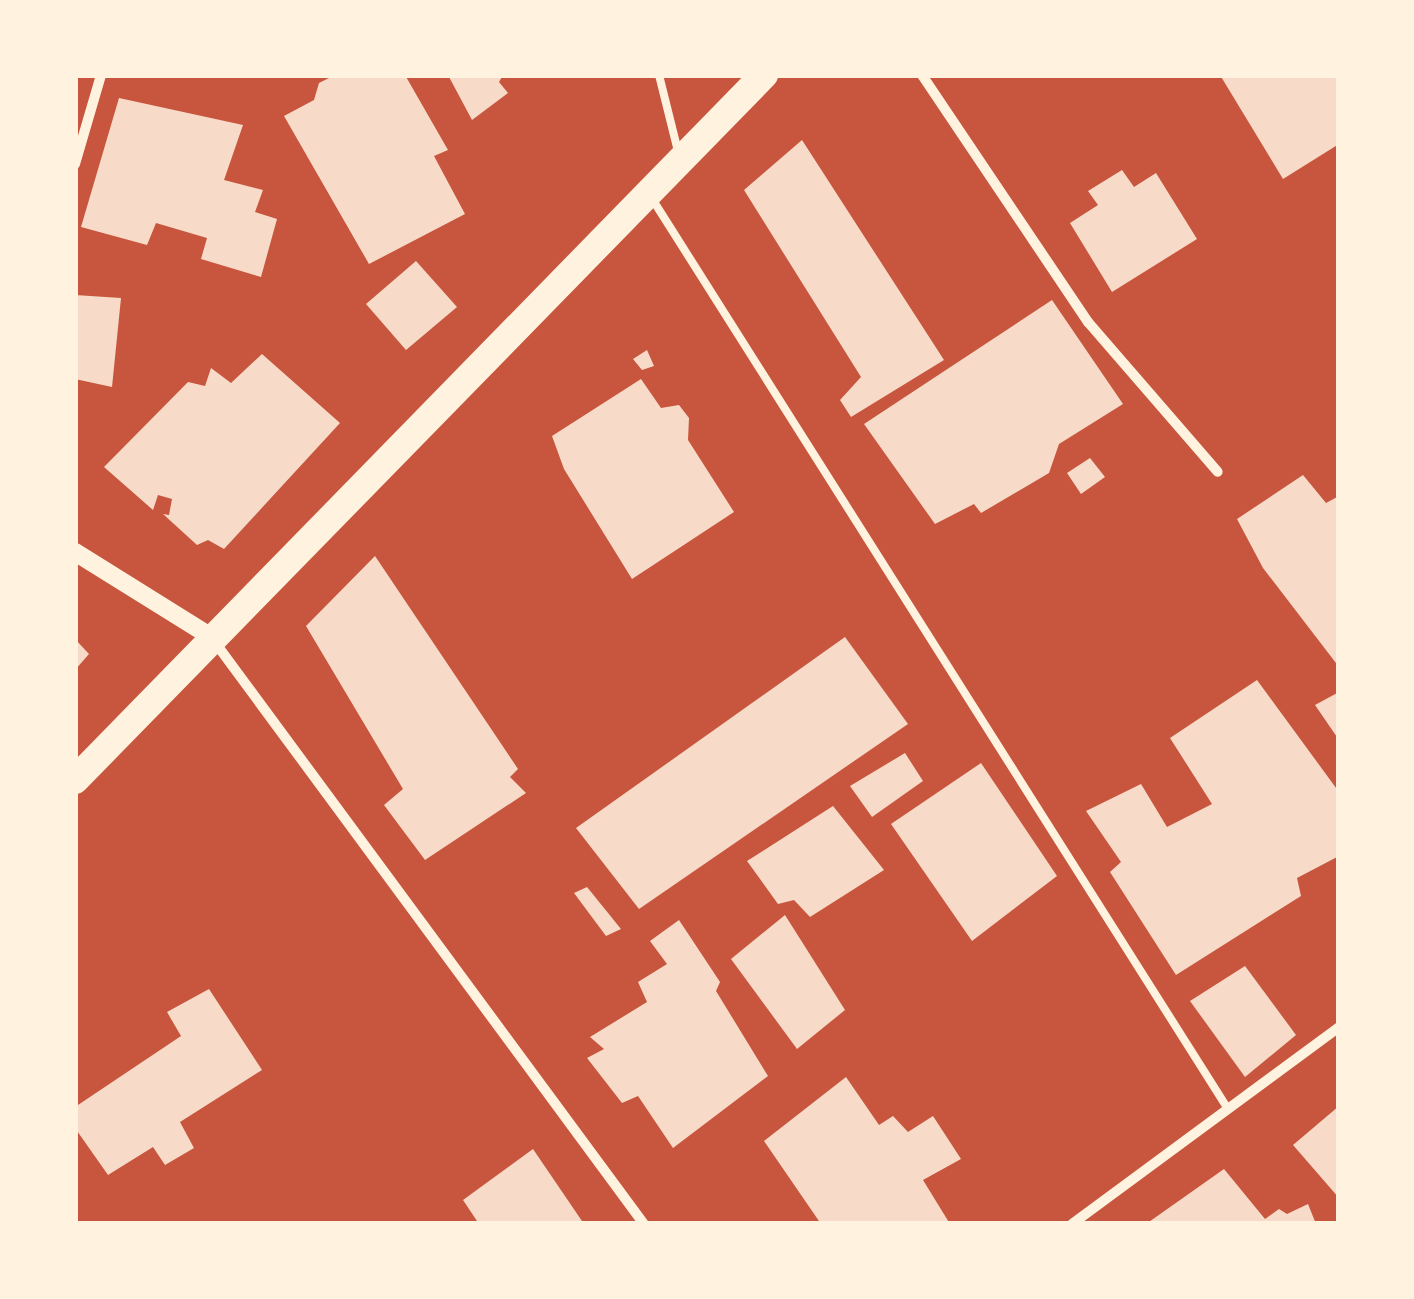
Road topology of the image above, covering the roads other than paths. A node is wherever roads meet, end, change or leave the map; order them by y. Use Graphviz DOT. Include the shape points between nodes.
graph roads {
  1 [pos="101,75"];
  2 [pos="659,75"];
  3 [pos="764,75"];
  4 [pos="922,75"];
  5 [pos="680,160"];
  6 [pos="75,164"];
  7 [pos="648,193"];
  8 [pos="1218,472"];
  9 [pos="75,552"];
  10 [pos="210,636"];
  11 [pos="75,780"];
  12 [pos="1339,1027"];
  13 [pos="1228,1109"];
  14 [pos="644,1224"];
  15 [pos="1072,1224"];
  1 -- 6 [label="street"];
  2 -- 5 [label="lane"];
  3 -- 5 [label="highway"];
  4 -- 8 [label="street" via="1088,322"];
  5 -- 7 [label="highway"];
  7 -- 10 [label="highway"];
  7 -- 13 [label="lane"];
  9 -- 10 [label="street"];
  10 -- 11 [label="highway"];
  10 -- 14 [label="street"];
  12 -- 13 [label="street"];
  13 -- 15 [label="street"];
}
